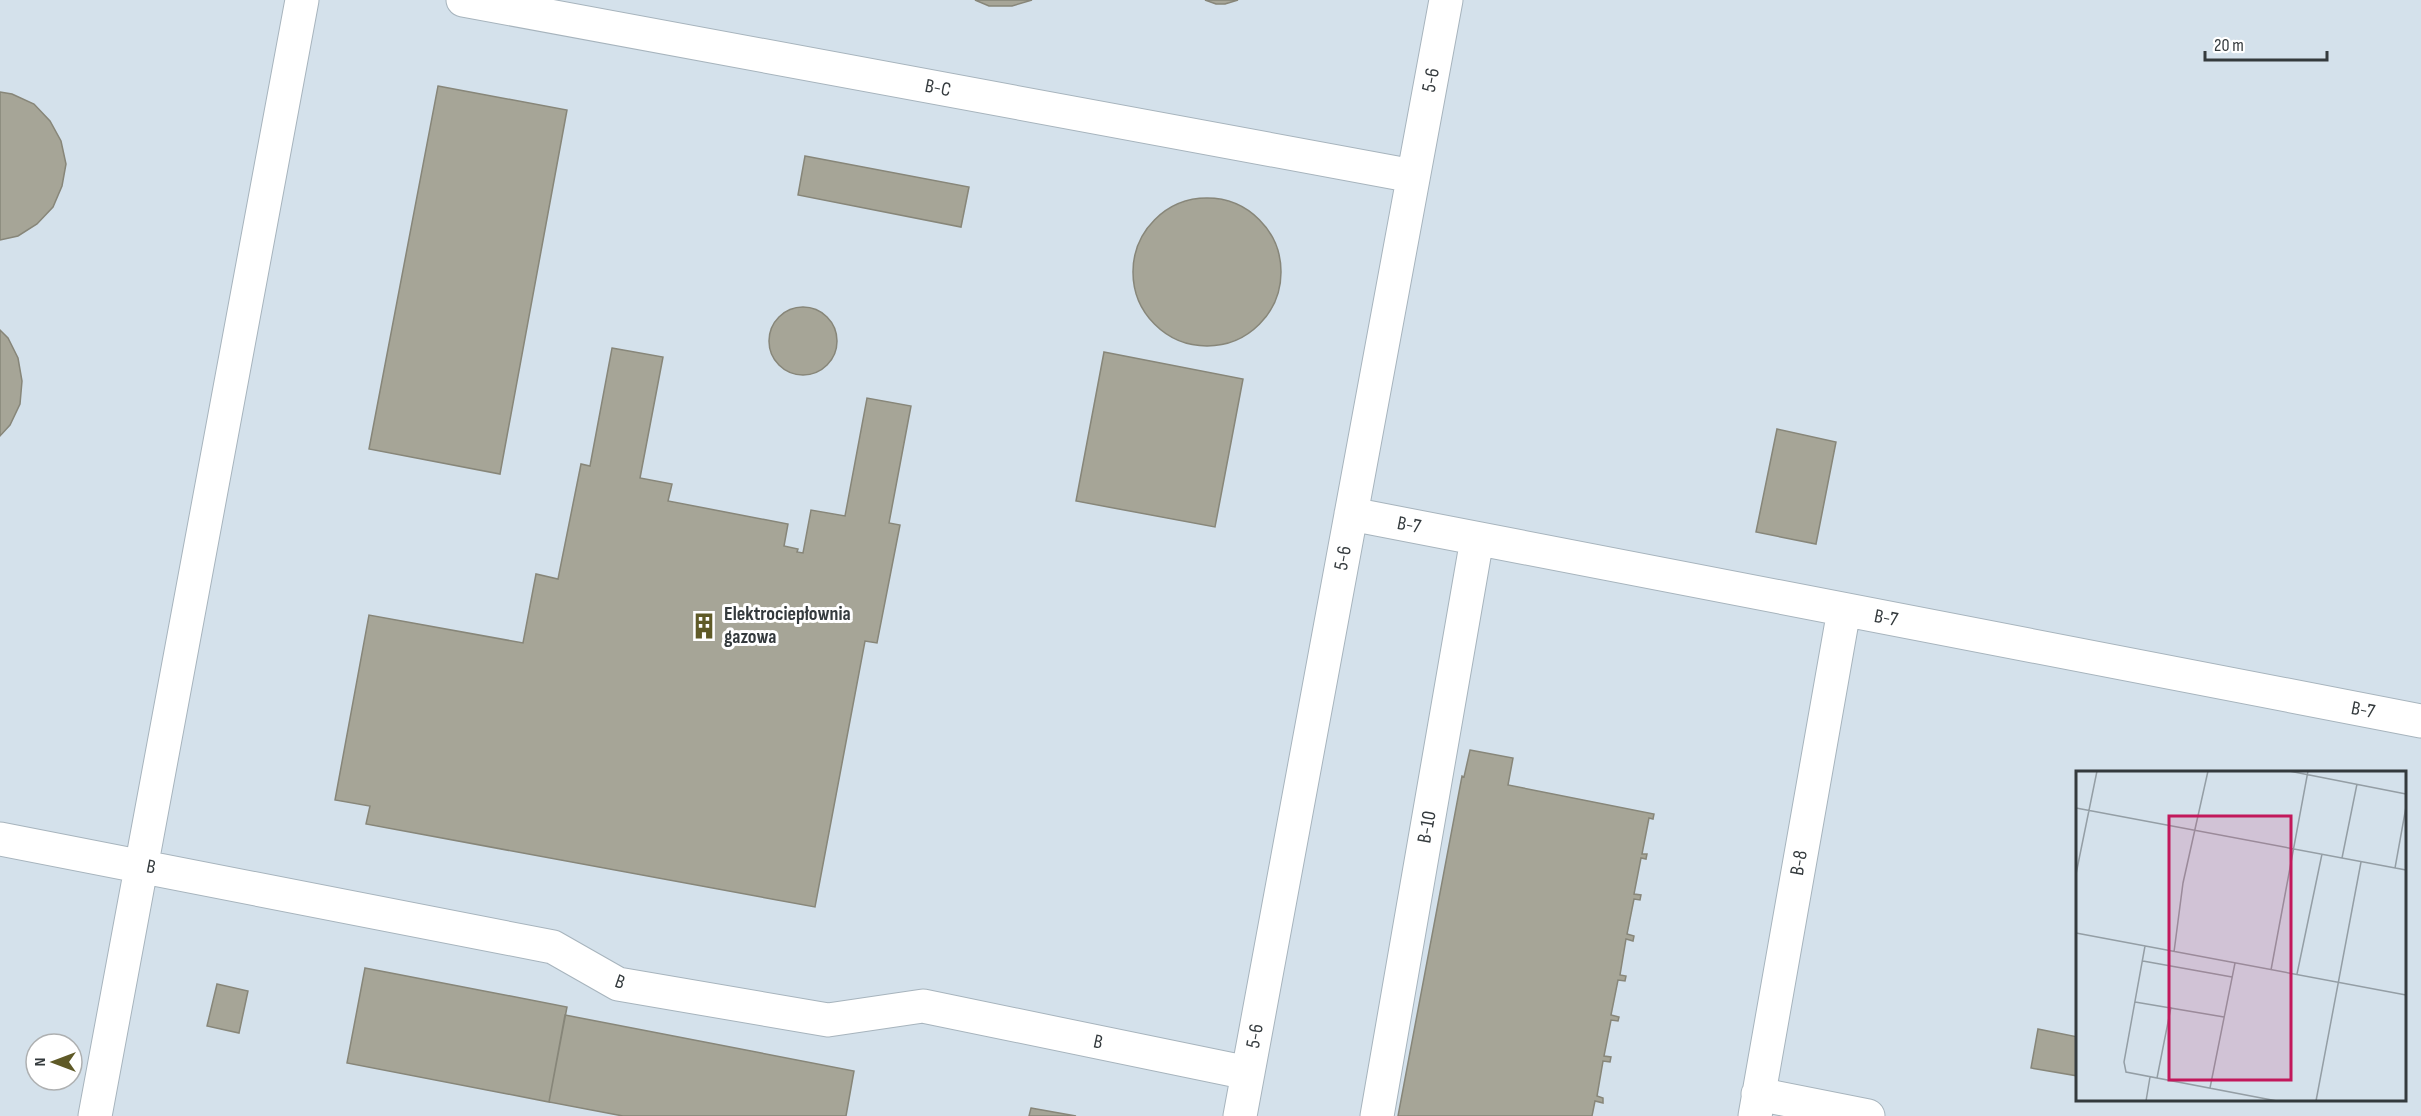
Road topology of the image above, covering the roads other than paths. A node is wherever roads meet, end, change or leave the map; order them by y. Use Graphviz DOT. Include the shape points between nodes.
graph roads {
  1 [pos="302,0"];
  2 [pos="464,0"];
  3 [pos="1446,0"];
  4 [pos="1413,176"];
  5 [pos="1351,514"];
  6 [pos="1477,538"];
  7 [pos="1844,610"];
  8 [pos="2421,721"];
  9 [pos="0,839"];
  10 [pos="142,866"];
  11 [pos="1248,1073"];
  12 [pos="1757,1105"];
  13 [pos="95,1116"];
  14 [pos="1240,1116"];
  15 [pos="1377,1116"];
  16 [pos="1868,1116"];
  1 -- 10 [label="lane"];
  2 -- 4 [label="lane, B-C"];
  3 -- 4 [label="lane, 5-6"];
  4 -- 5 [label="lane, 5-6"];
  5 -- 6 [label="lane, B-7"];
  5 -- 11 [label="lane, 5-6"];
  6 -- 7 [label="lane, B-7"];
  6 -- 15 [label="lane, B-10"];
  7 -- 8 [label="lane, B-7"];
  7 -- 12 [label="lane, B-8"];
  9 -- 10 [label="lane, B"];
  10 -- 11 [label="lane, B" via="553,946 618,984 828,1020 923,1006"];
  10 -- 13 [label="lane"];
  11 -- 14 [label="lane, 5-6"];
  12 -- 16 [label="lane"];
}
